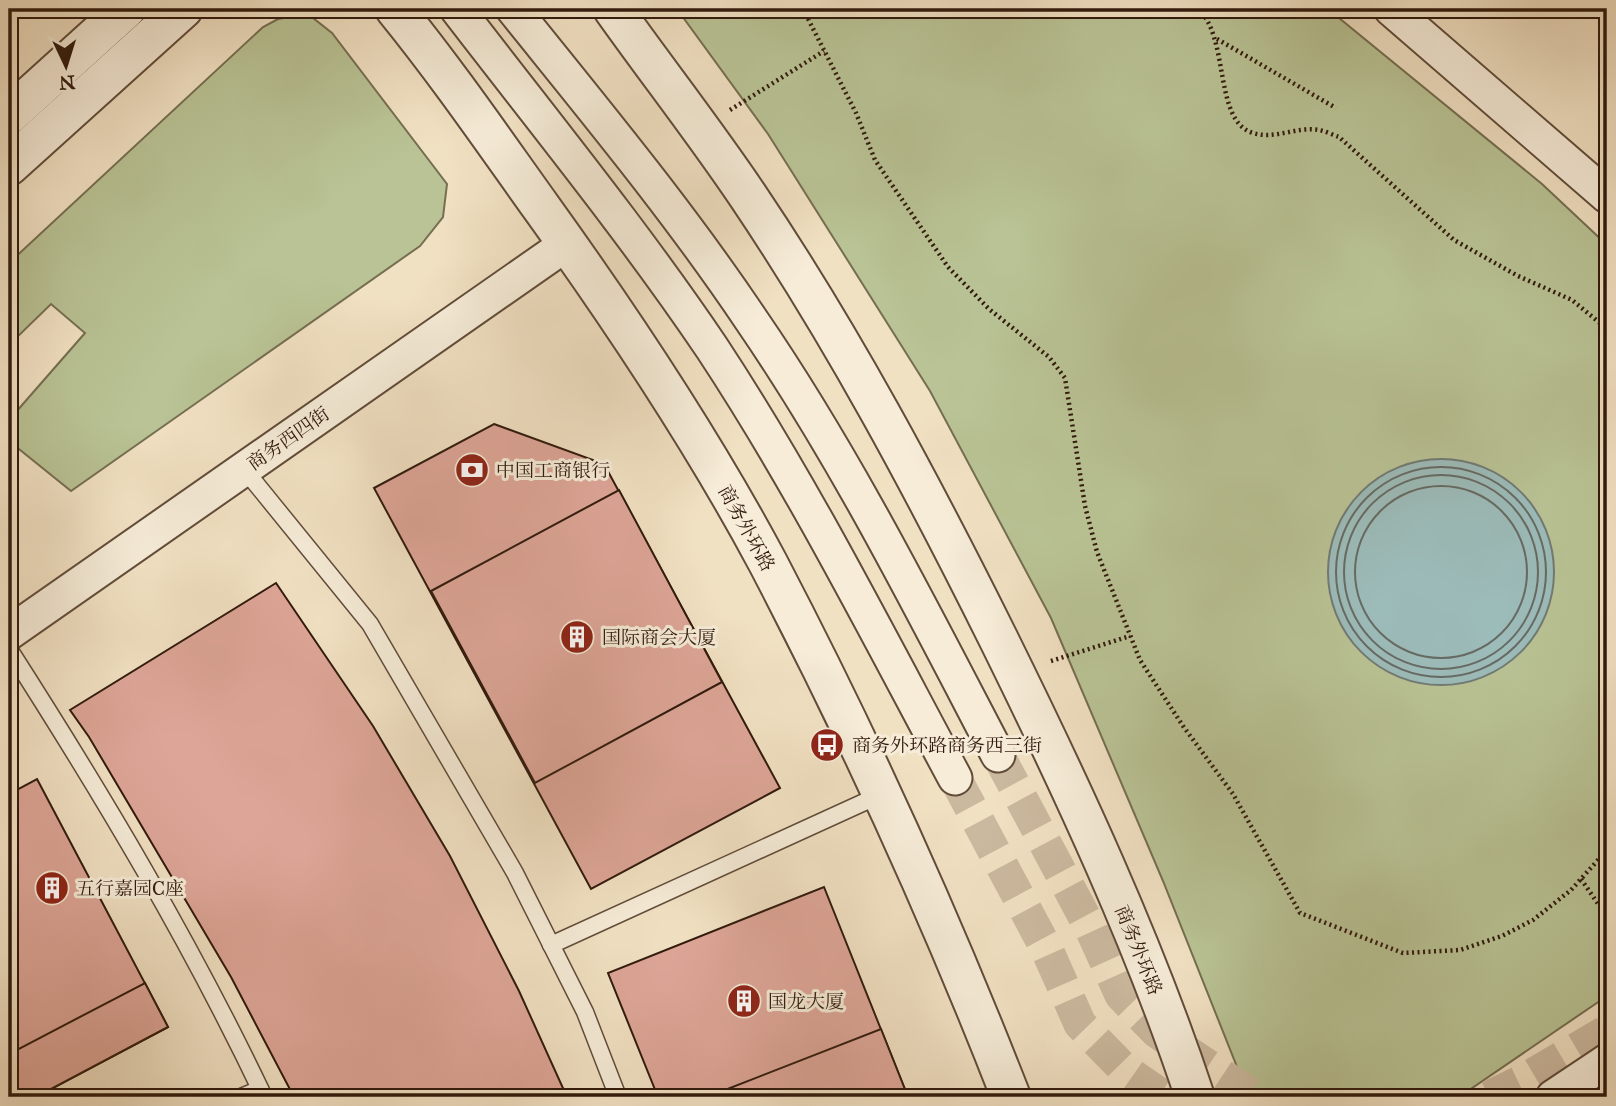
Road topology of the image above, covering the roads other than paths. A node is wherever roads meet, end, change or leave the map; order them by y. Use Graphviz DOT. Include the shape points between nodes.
graph roads {
  1 [pos="126,9"];
  2 [pos="183,9"];
  3 [pos="395,9"];
  4 [pos="457,9"];
  5 [pos="513,9"];
  6 [pos="613,9"];
  7 [pos="1391,9"];
  8 [pos="9,115"];
  9 [pos="9,166"];
  10 [pos="1607,196"];
  11 [pos="568,243"];
  12 [pos="244,469"];
  13 [pos="9,633"];
  14 [pos="9,649"];
  15 [pos="998,755"];
  16 [pos="954,778"];
  17 [pos="882,794"];
  18 [pos="551,945"];
  19 [pos="1607,1061"];
  20 [pos="262,1093"];
  21 [pos="241,1097"];
  22 [pos="618,1097"];
  23 [pos="1011,1097"];
  24 [pos="1195,1097"];
  25 [pos="1553,1097"];
  1 -- 8 [label="street"];
  2 -- 9 [label="street"];
  3 -- 11 [label="street, 商务外环路" via="453,80"];
  4 -- 16 [label="street" via="712,348 841,560"];
  5 -- 15 [label="street" via="637,163 753,321 884,536"];
  6 -- 24 [label="street, 商务外环路" via="748,196 867,387 920,482 1083,815"];
  7 -- 10 [label="street"];
  11 -- 12 [label="street, 商务西四街"];
  11 -- 17 [label="street, 商务外环路" via="604,291 736,508"];
  12 -- 13 [label="street, 商务西四街"];
  12 -- 18 [label="lane" via="370,624 515,873"];
  14 -- 20 [label="lane" via="105,798"];
  17 -- 18 [label="lane"];
  17 -- 23 [label="street, 商务外环路"];
  18 -- 22 [label="lane"];
  19 -- 25 [label="street"];
  20 -- 21 [label="lane"];
}
